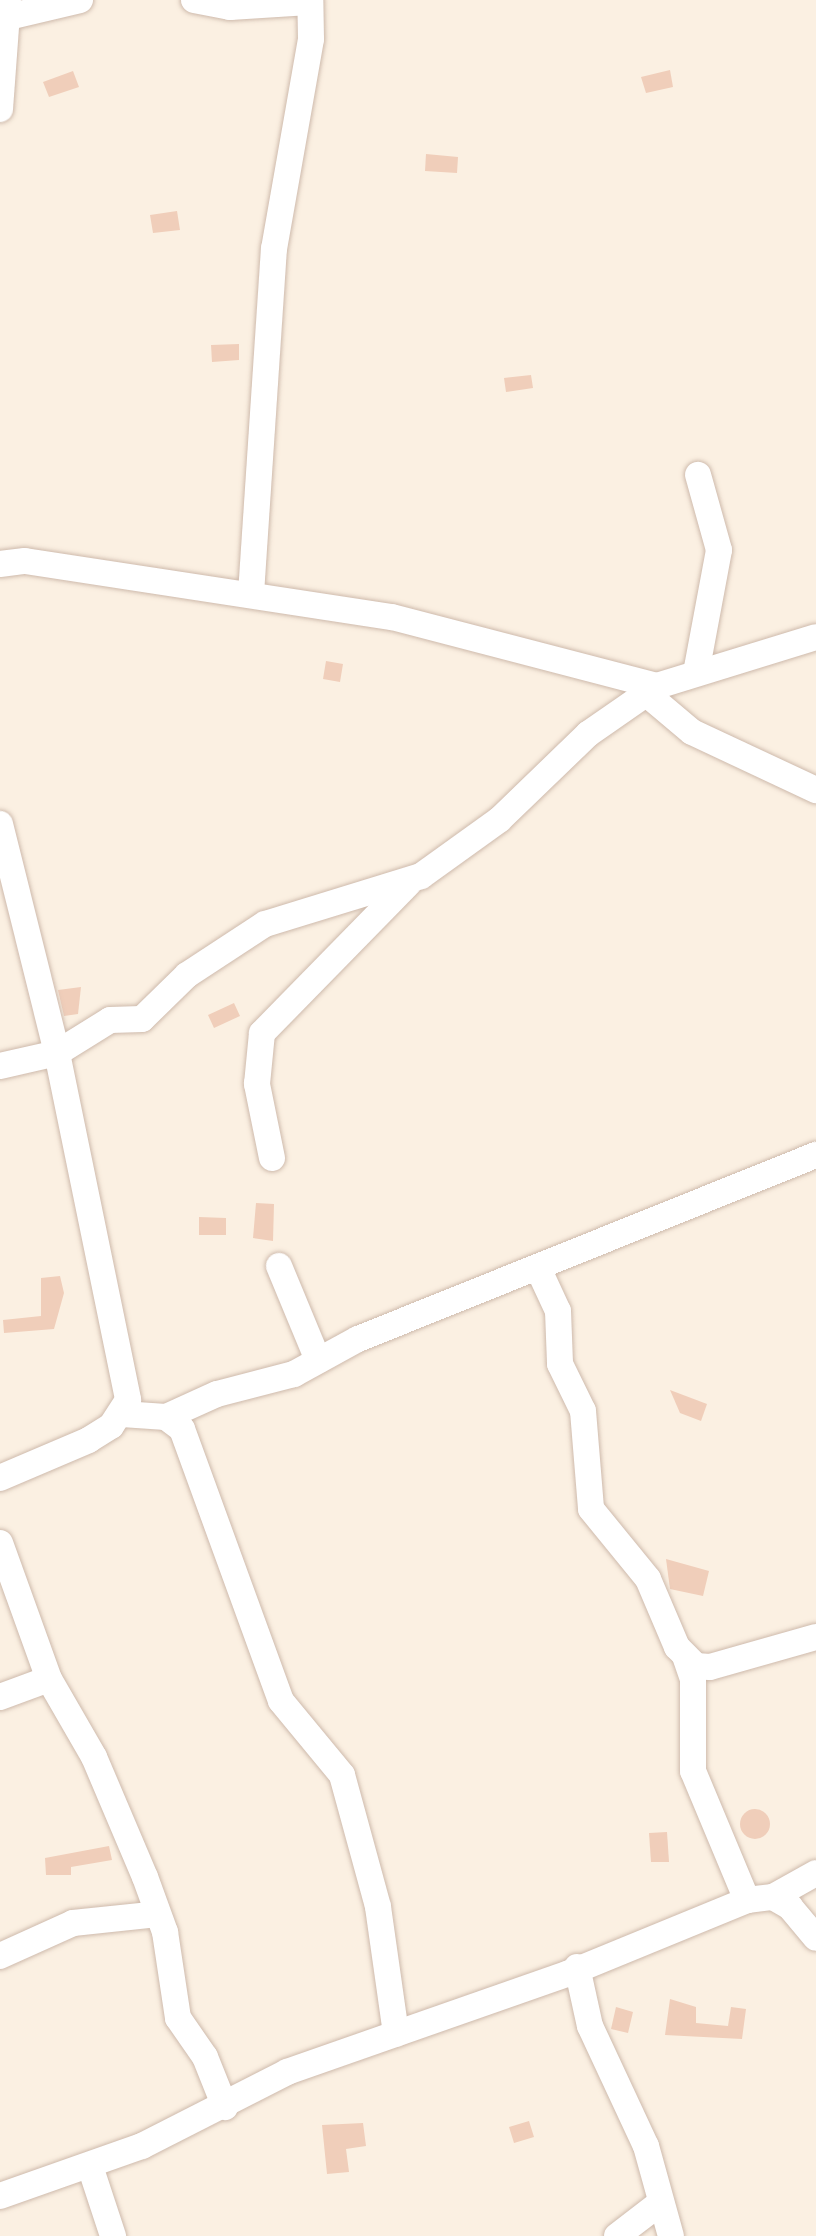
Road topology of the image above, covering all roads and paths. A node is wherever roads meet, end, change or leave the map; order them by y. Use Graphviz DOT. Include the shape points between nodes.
graph roads {
  1 [pos="80,0"];
  2 [pos="194,0"];
  3 [pos="310,1"];
  4 [pos="8,8"];
  5 [pos="0,109"];
  6 [pos="698,475"];
  7 [pos="0,546"];
  8 [pos="13,562"];
  9 [pos="251,594"];
  10 [pos="816,637"];
  11 [pos="696,673"];
  12 [pos="652,691"];
  13 [pos="816,790"];
  14 [pos="0,824"];
  15 [pos="411,881"];
  16 [pos="57,1053"];
  17 [pos="0,1066"];
  18 [pos="816,1155"];
  19 [pos="272,1158"];
  20 [pos="279,1266"];
  21 [pos="538,1268"];
  22 [pos="318,1360"];
  23 [pos="122,1414"];
  24 [pos="166,1417"];
  25 [pos="0,1478"];
  26 [pos="0,1543"];
  27 [pos="816,1637"];
  28 [pos="685,1656"];
  29 [pos="49,1679"];
  30 [pos="0,1697"];
  31 [pos="816,1873"];
  32 [pos="760,1898"];
  33 [pos="158,1914"];
  34 [pos="816,1938"];
  35 [pos="0,1956"];
  36 [pos="577,1967"];
  37 [pos="396,2034"];
  38 [pos="225,2107"];
  39 [pos="90,2166"];
  40 [pos="0,2196"];
  41 [pos="660,2203"];
  42 [pos="113,2236"];
  43 [pos="617,2236"];
  44 [pos="671,2236"];
  1 -- 4 [label="street"];
  2 -- 3 [label="street" via="230,7"];
  3 -- 9 [label="street" via="311,39 274,249"];
  4 -- 5 [label="street"];
  6 -- 11 [label="street" via="719,550"];
  7 -- 8 [label="street"];
  8 -- 9 [label="street"];
  9 -- 12 [label="street" via="392,617"];
  10 -- 11 [label="street"];
  11 -- 12 [label="street"];
  12 -- 13 [label="street" via="692,732"];
  12 -- 15 [label="street" via="588,734 499,820"];
  14 -- 16 [label="street"];
  15 -- 16 [label="street" via="265,924 187,975 142,1019 110,1020"];
  15 -- 19 [label="street" via="262,1033 257,1084"];
  16 -- 17 [label="street"];
  16 -- 23 [label="street" via="128,1400"];
  18 -- 21 [label="street"];
  20 -- 22 [label="street"];
  21 -- 22 [label="street"];
  21 -- 28 [label="street" via="558,1311 560,1364 583,1411 591,1509 648,1579"];
  22 -- 24 [label="street" via="272,1383 217,1394"];
  23 -- 24 [label="street"];
  23 -- 25 [label="street" via="89,1440"];
  24 -- 37 [label="street" via="182,1429 204,1479 281,1701 303,1735 333,1761 348,1790 378,1907"];
  26 -- 29 [label="street"];
  27 -- 28 [label="street" via="710,1667"];
  28 -- 32 [label="street" via="693,1679 693,1771"];
  29 -- 30 [label="street"];
  29 -- 33 [label="street" via="97,1765"];
  31 -- 32 [label="street"];
  32 -- 34 [label="street"];
  32 -- 36 [label="street"];
  33 -- 35 [label="street" via="73,1923"];
  33 -- 38 [label="street" via="178,2018 205,2057"];
  36 -- 37 [label="street"];
  36 -- 41 [label="street" via="590,2026 646,2146"];
  37 -- 38 [label="street" via="287,2072"];
  38 -- 39 [label="street"];
  39 -- 40 [label="street"];
  39 -- 42 [label="street"];
  41 -- 43 [label="street"];
  41 -- 44 [label="street"];
}
